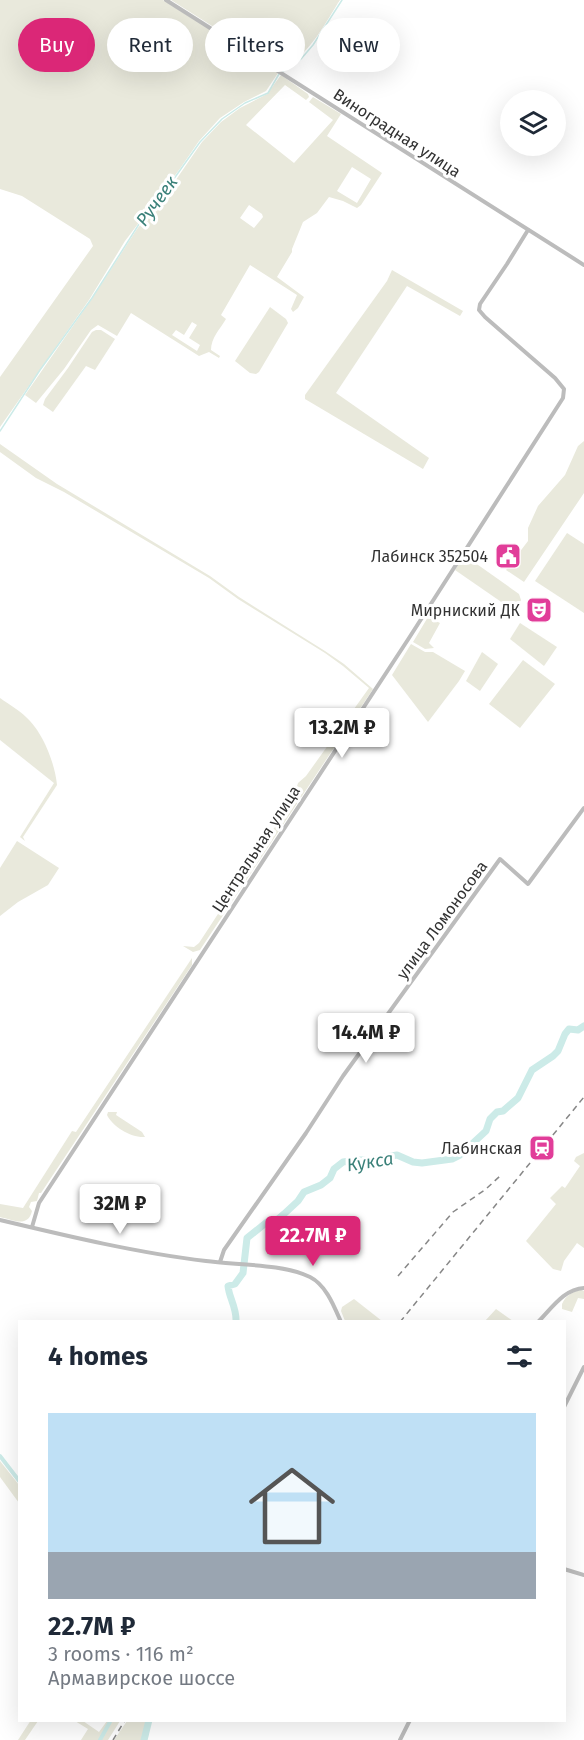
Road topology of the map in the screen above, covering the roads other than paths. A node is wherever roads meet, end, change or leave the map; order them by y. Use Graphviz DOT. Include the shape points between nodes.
graph roads {
  1 [pos="166,0"];
  2 [pos="528,230"];
  3 [pos="584,265"];
  4 [pos="584,808"];
  5 [pos="0,1220"];
  6 [pos="32,1227"];
  7 [pos="220,1263"];
  8 [pos="584,1288"];
  9 [pos="340,1320"];
  10 [pos="540,1320"];
  11 [pos="584,1367"];
  12 [pos="566,1403"];
  13 [pos="566,1570"];
  14 [pos="584,1575"];
  15 [pos="409,1722"];
  16 [pos="400,1740"];
  1 -- 2 [label="street, Виноградная улица"];
  2 -- 3 [label="street, Виноградная улица"];
  2 -- 6 [label="street, Центральная улица" via="479,310 555,378 564,389 563,398 39,1203"];
  4 -- 7 [label="street, улица Ломоносова" via="528,884 500,860 343,1077 224,1250"];
  5 -- 6 [label="street"];
  6 -- 7 [label="street"];
  7 -- 9 [label="street" via="249,1264 312,1277 327,1293"];
  8 -- 10 [label="street" via="566,1294"];
  11 -- 12 [label="street"];
  13 -- 14 [label="street"];
  15 -- 16 [label="street"];
}
